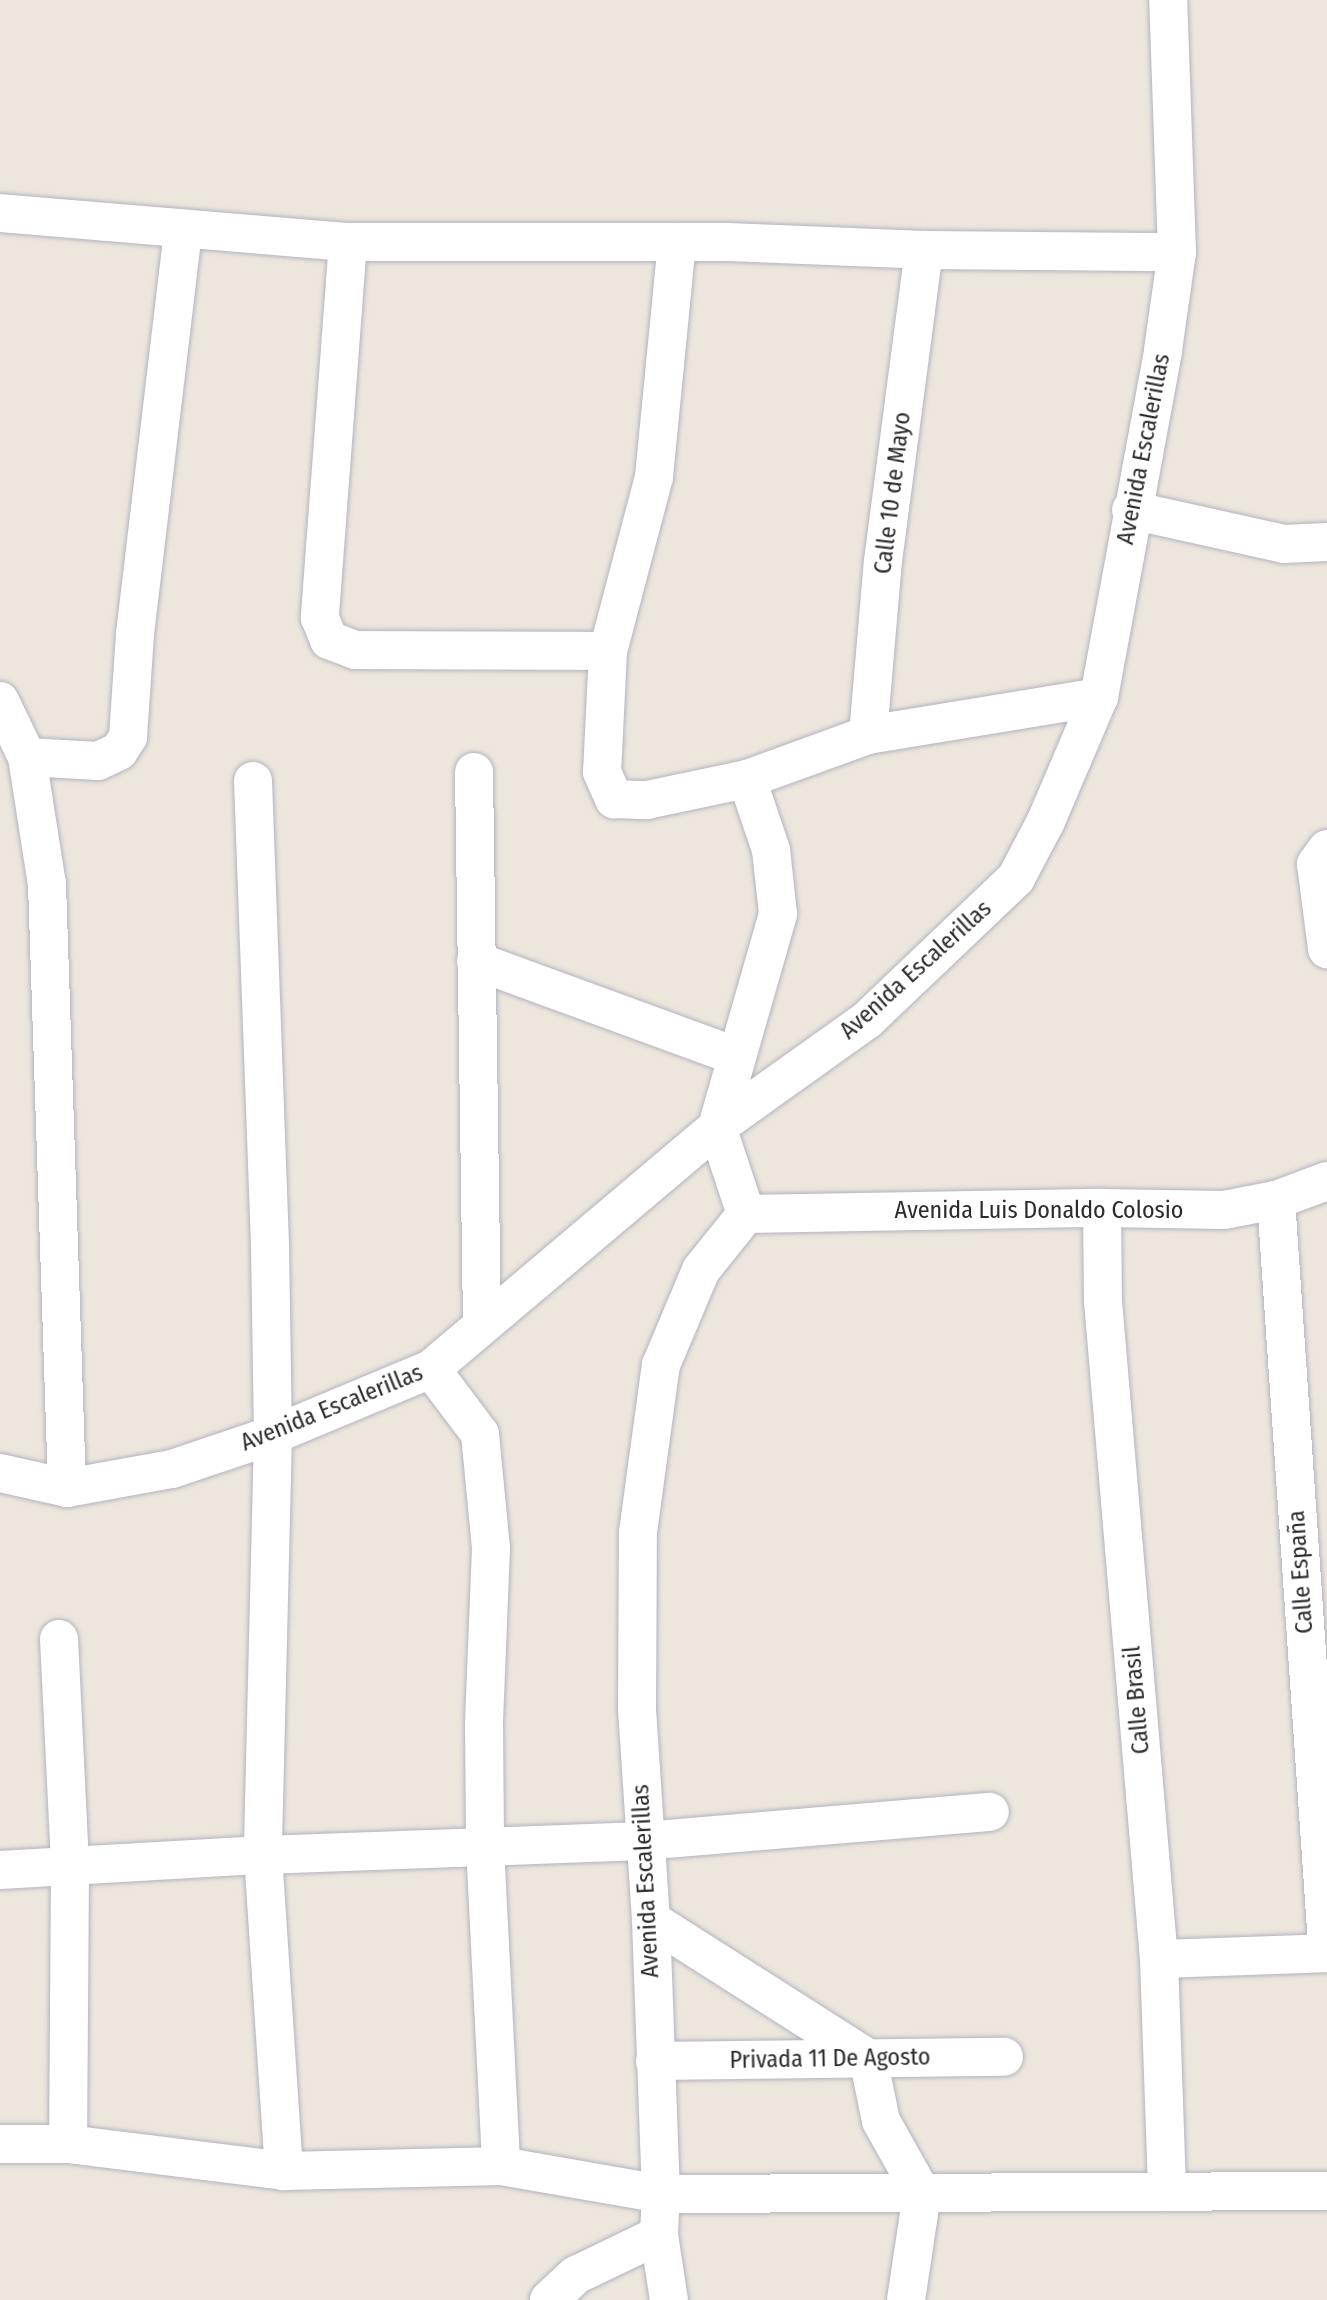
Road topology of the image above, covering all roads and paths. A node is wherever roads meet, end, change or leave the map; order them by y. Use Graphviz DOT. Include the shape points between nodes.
graph roads {
  1 [pos="1168,0"];
  2 [pos="0,214"];
  3 [pos="183,229"];
  4 [pos="348,242"];
  5 [pos="677,242"];
  6 [pos="924,250"];
  7 [pos="1177,252"];
  8 [pos="1131,510"];
  9 [pos="1327,542"];
  10 [pos="608,651"];
  11 [pos="1099,697"];
  12 [pos="0,701"];
  13 [pos="868,735"];
  14 [pos="27,757"];
  15 [pos="474,772"];
  16 [pos="747,779"];
  17 [pos="253,781"];
  18 [pos="1327,849"];
  19 [pos="1327,949"];
  20 [pos="477,961"];
  21 [pos="736,1056"];
  22 [pos="717,1127"];
  23 [pos="1327,1181"];
  24 [pos="1276,1200"];
  25 [pos="1102,1208"];
  26 [pos="746,1213"];
  27 [pos="482,1324"];
  28 [pos="431,1369"];
  29 [pos="273,1435"];
  30 [pos="0,1473"];
  31 [pos="67,1488"];
  32 [pos="59,1639"];
  33 [pos="990,1812"];
  34 [pos="643,1842"];
  35 [pos="485,1846"];
  36 [pos="263,1855"];
  37 [pos="70,1868"];
  38 [pos="0,1870"];
  39 [pos="650,1920"];
  40 [pos="1327,1945"];
  41 [pos="1327,1954"];
  42 [pos="1159,1959"];
  43 [pos="1004,2057"];
  44 [pos="867,2058"];
  45 [pos="655,2062"];
  46 [pos="0,2144"];
  47 [pos="68,2144"];
  48 [pos="501,2166"];
  49 [pos="284,2171"];
  50 [pos="1327,2191"];
  51 [pos="1167,2192"];
  52 [pos="661,2194"];
  53 [pos="922,2194"];
  54 [pos="659,2235"];
  55 [pos="549,2300"];
  56 [pos="668,2300"];
  57 [pos="906,2300"];
  1 -- 7 [label="street, Avenida Escalerillas"];
  2 -- 3 [label="street"];
  3 -- 4 [label="street"];
  3 -- 14 [label="street" via="135,634 128,737 119,751 98,761"];
  4 -- 5 [label="street"];
  4 -- 10 [label="street" via="320,618 329,640 355,650"];
  5 -- 6 [label="street"];
  5 -- 10 [label="street" via="654,477"];
  6 -- 7 [label="street"];
  6 -- 13 [label="street, Calle 10 de Mayo" via="884,561"];
  7 -- 8 [label="street, Avenida Escalerillas"];
  8 -- 9 [label="street" via="1284,544"];
  8 -- 11 [label="street, Avenida Escalerillas"];
  10 -- 16 [label="street" via="602,772 614,799 648,800"];
  11 -- 13 [label="street"];
  11 -- 22 [label="street, Avenida Escalerillas" via="1046,821 1016,878 867,1020"];
  12 -- 14 [label="street"];
  13 -- 16 [label="street"];
  14 -- 31 [label="street" via="47,884"];
  15 -- 20 [label="street"];
  16 -- 21 [label="street" via="771,850 778,914"];
  17 -- 29 [label="street"];
  18 -- 19 [label="street" via="1315,864"];
  20 -- 21 [label="street"];
  20 -- 27 [label="street"];
  21 -- 22 [label="street"];
  22 -- 26 [label="street"];
  22 -- 27 [label="street, Avenida Escalerillas"];
  23 -- 24 [label="street, Avenida Luis Donaldo Colosio"];
  24 -- 25 [label="street, Avenida Luis Donaldo Colosio" via="1224,1210"];
  24 -- 40 [label="street, Calle España"];
  25 -- 26 [label="street, Avenida Luis Donaldo Colosio"];
  25 -- 42 [label="street, Calle Brasil" via="1103,1301"];
  26 -- 34 [label="street, Avenida Escalerillas" via="701,1270 661,1364 638,1532 637,1708"];
  27 -- 28 [label="street, Avenida Escalerillas"];
  28 -- 29 [label="street, Avenida Escalerillas"];
  28 -- 35 [label="street" via="480,1434 491,1548"];
  29 -- 31 [label="street, Avenida Escalerillas" via="172,1469"];
  29 -- 36 [label="street"];
  30 -- 31 [label="street, Avenida Escalerillas"];
  32 -- 37 [label="street"];
  33 -- 34 [label="street"];
  34 -- 35 [label="street"];
  34 -- 39 [label="street, Avenida Escalerillas"];
  35 -- 36 [label="street"];
  35 -- 48 [label="street"];
  36 -- 37 [label="street"];
  36 -- 49 [label="street"];
  37 -- 38 [label="street"];
  37 -- 47 [label="street"];
  39 -- 44 [label="street"];
  39 -- 45 [label="street, Avenida Escalerillas"];
  41 -- 42 [label="street"];
  42 -- 51 [label="street, Calle Brasil"];
  43 -- 44 [label="street, Privada 11 De Agosto"];
  44 -- 45 [label="street, Privada 11 De Agosto"];
  44 -- 53 [label="street" via="881,2121"];
  45 -- 52 [label="street, Avenida Escalerillas"];
  46 -- 47 [label="street"];
  47 -- 49 [label="street"];
  48 -- 49 [label="street"];
  48 -- 52 [label="street"];
  50 -- 51 [label="street"];
  51 -- 53 [label="street"];
  52 -- 53 [label="street"];
  52 -- 54 [label="street, Avenida Escalerillas"];
  53 -- 57 [label="street"];
  54 -- 55 [label="street" via="576,2275"];
  54 -- 56 [label="street, Avenida Escalerillas"];
}
